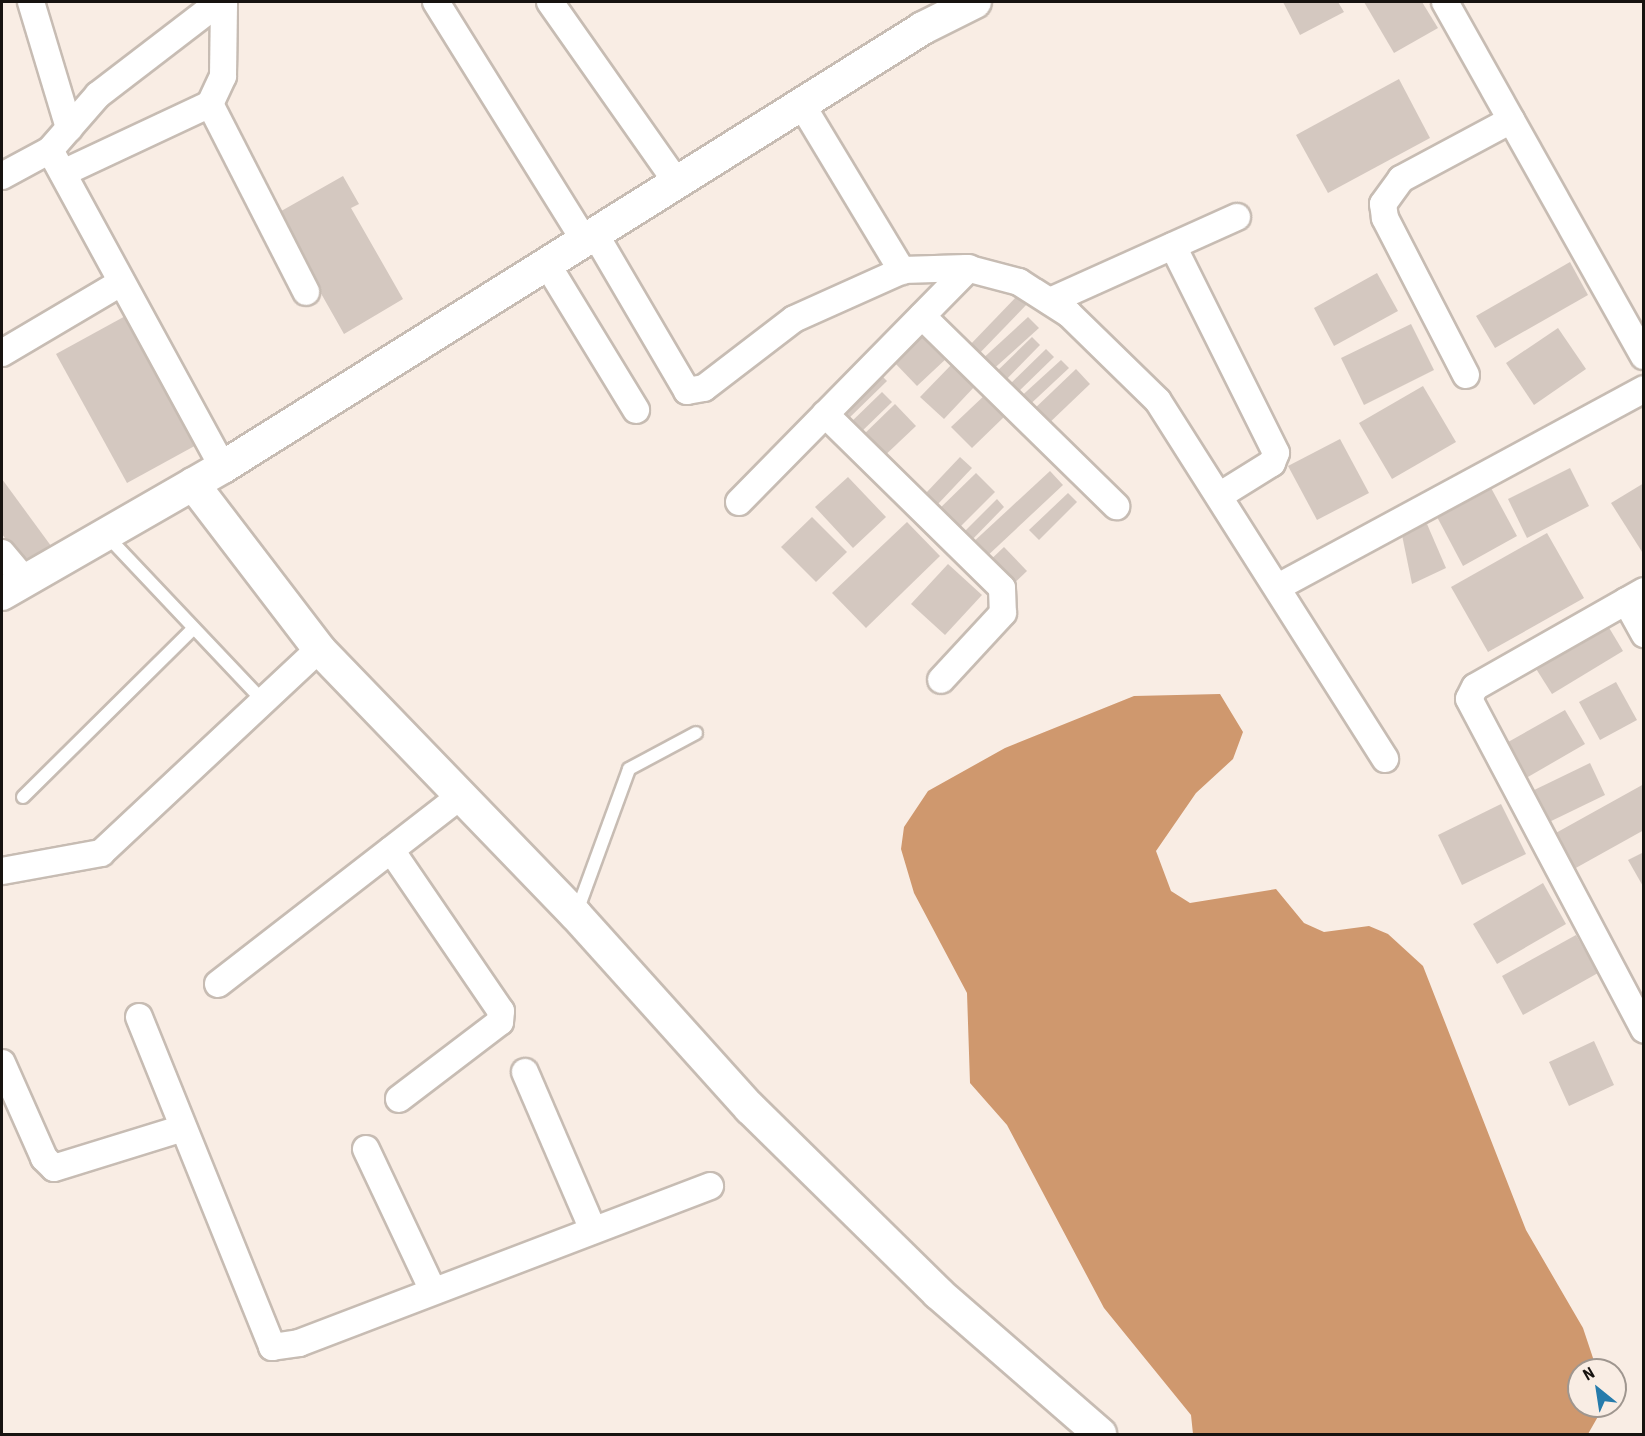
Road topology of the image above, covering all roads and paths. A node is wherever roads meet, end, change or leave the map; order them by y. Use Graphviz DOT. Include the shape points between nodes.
graph roads {
  1 [pos="31,2"];
  2 [pos="221,2"];
  3 [pos="436,2"];
  4 [pos="550,2"];
  5 [pos="938,2"];
  6 [pos="975,2"];
  7 [pos="1445,2"];
  8 [pos="923,28"];
  9 [pos="210,105"];
  10 [pos="802,105"];
  11 [pos="1511,120"];
  12 [pos="69,128"];
  13 [pos="50,150"];
  14 [pos="63,172"];
  15 [pos="2,176"];
  16 [pos="676,183"];
  17 [pos="1237,217"];
  18 [pos="589,237"];
  19 [pos="1173,246"];
  20 [pos="547,264"];
  21 [pos="969,268"];
  22 [pos="902,271"];
  23 [pos="122,282"];
  24 [pos="306,292"];
  25 [pos="1050,301"];
  26 [pos="922,316"];
  27 [pos="2,353"];
  28 [pos="1644,356"];
  29 [pos="1466,375"];
  30 [pos="1644,389"];
  31 [pos="636,410"];
  32 [pos="825,414"];
  33 [pos="223,467"];
  34 [pos="193,484"];
  35 [pos="1219,496"];
  36 [pos="739,502"];
  37 [pos="1116,506"];
  38 [pos="106,535"];
  39 [pos="2,553"];
  40 [pos="1278,586"];
  41 [pos="13,587"];
  42 [pos="1635,596"];
  43 [pos="194,628"];
  44 [pos="1644,634"];
  45 [pos="319,649"];
  46 [pos="940,680"];
  47 [pos="265,703"];
  48 [pos="696,733"];
  49 [pos="1385,759"];
  50 [pos="460,796"];
  51 [pos="22,797"];
  52 [pos="391,850"];
  53 [pos="2,871"];
  54 [pos="576,915"];
  55 [pos="218,984"];
  56 [pos="139,1017"];
  57 [pos="1644,1030"];
  58 [pos="2,1063"];
  59 [pos="525,1072"];
  60 [pos="399,1099"];
  61 [pos="183,1128"];
  62 [pos="366,1149"];
  63 [pos="710,1186"];
  64 [pos="593,1230"];
  65 [pos="433,1291"];
  66 [pos="1100,1434"];
  1 -- 12 [label="street"];
  2 -- 9 [label="street" via="223,76"];
  2 -- 12 [label="street" via="98,95"];
  3 -- 18 [label="street"];
  4 -- 16 [label="street"];
  5 -- 8 [label="street"];
  6 -- 8 [label="street"];
  7 -- 11 [label="street"];
  8 -- 10 [label="street"];
  9 -- 14 [label="street"];
  9 -- 24 [label="street"];
  10 -- 16 [label="street"];
  10 -- 22 [label="street"];
  11 -- 28 [label="street"];
  11 -- 29 [label="street" via="1401,179 1383,204 1385,218"];
  12 -- 13 [label="street"];
  13 -- 14 [label="street"];
  13 -- 15 [label="street"];
  14 -- 23 [label="street"];
  16 -- 18 [label="street"];
  17 -- 19 [label="street"];
  18 -- 20 [label="street"];
  18 -- 22 [label="street" via="687,391 704,388 794,320"];
  19 -- 25 [label="street"];
  19 -- 35 [label="street" via="1276,453 1272,463"];
  20 -- 31 [label="street"];
  20 -- 33 [label="street"];
  21 -- 22 [label="street"];
  21 -- 25 [label="street" via="1019,282"];
  21 -- 26 [label="street"];
  23 -- 27 [label="street"];
  23 -- 33 [label="street"];
  25 -- 35 [label="street" via="1119,358 1158,401"];
  26 -- 32 [label="street"];
  26 -- 37 [label="street"];
  30 -- 40 [label="street"];
  32 -- 36 [label="street"];
  32 -- 46 [label="street" via="1002,588 1002,613"];
  33 -- 34 [label="street"];
  34 -- 38 [label="street"];
  34 -- 45 [label="street"];
  35 -- 40 [label="street"];
  38 -- 41 [label="street"];
  38 -- 43 [label="lane"];
  39 -- 41 [label="street"];
  40 -- 49 [label="street"];
  42 -- 44 [label="street"];
  42 -- 57 [label="street" via="1475,687 1469,699"];
  43 -- 47 [label="lane"];
  43 -- 51 [label="lane"];
  45 -- 47 [label="street"];
  45 -- 50 [label="street"];
  47 -- 53 [label="street" via="101,853"];
  48 -- 54 [label="lane" via="629,769"];
  50 -- 52 [label="street"];
  50 -- 54 [label="street"];
  52 -- 55 [label="street"];
  52 -- 60 [label="street" via="501,1011 500,1022"];
  54 -- 66 [label="street" via="829,1187 938,1293"];
  56 -- 61 [label="street"];
  58 -- 61 [label="street" via="44,1158 54,1168"];
  59 -- 64 [label="street"];
  61 -- 65 [label="street" via="272,1347 299,1343"];
  62 -- 65 [label="street"];
  63 -- 64 [label="street"];
  64 -- 65 [label="street"];
}
